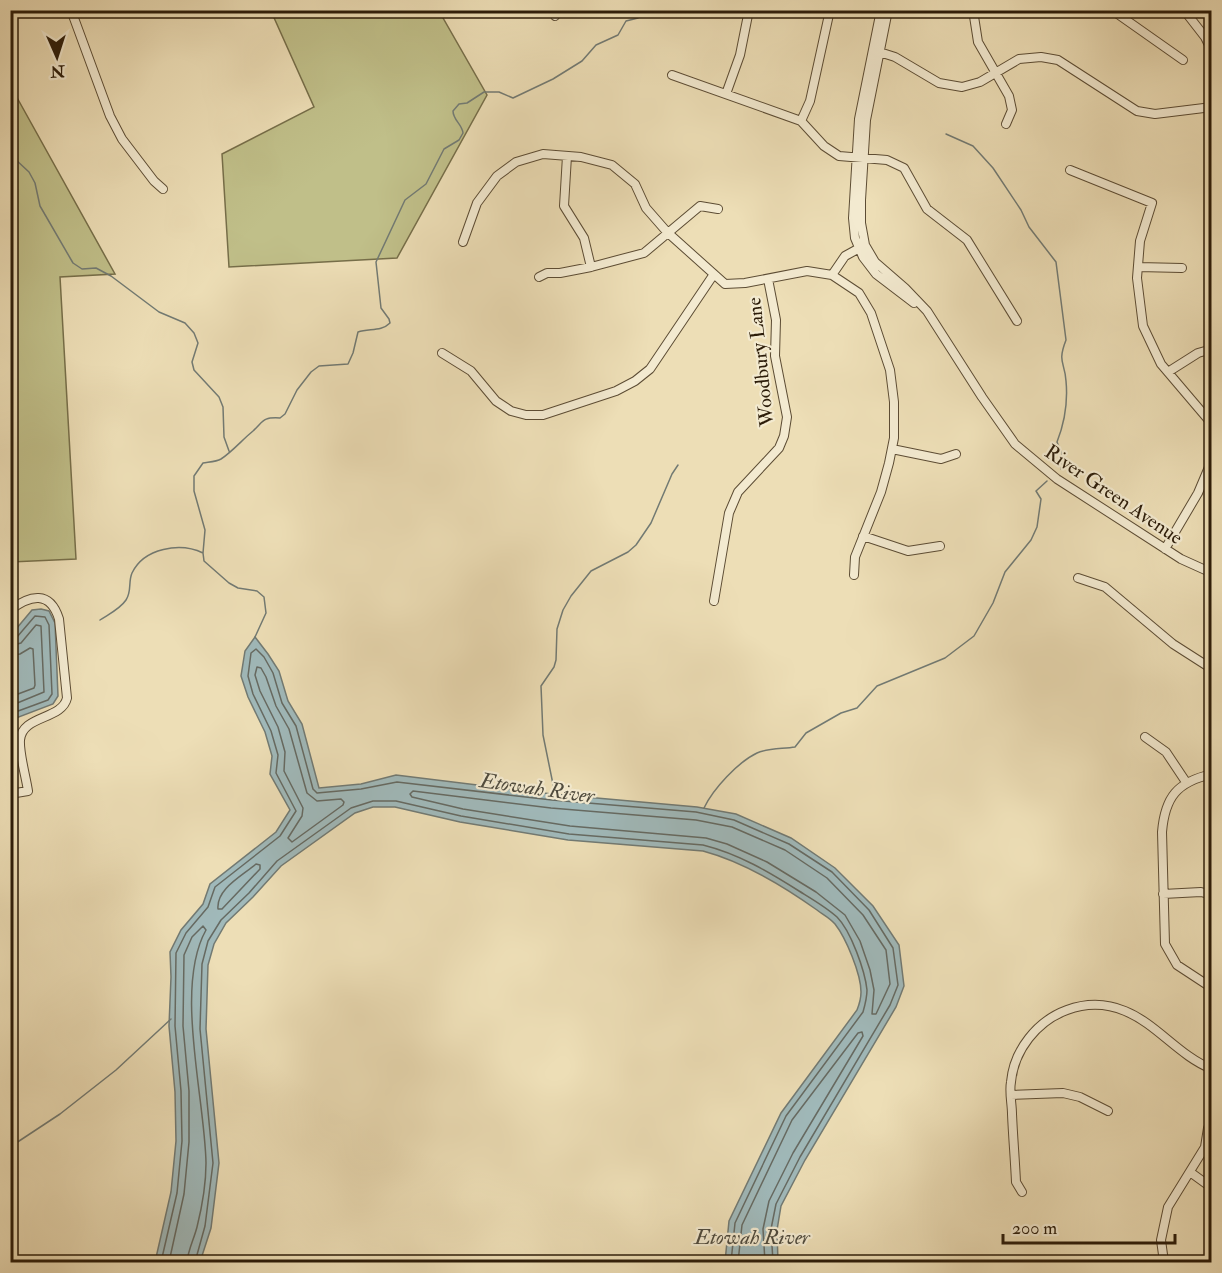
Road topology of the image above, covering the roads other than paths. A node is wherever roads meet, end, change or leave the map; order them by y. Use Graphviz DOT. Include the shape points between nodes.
graph roads {
  1 [pos="71,10"];
  2 [pos="749,10"];
  3 [pos="830,10"];
  4 [pos="881,10"];
  5 [pos="888,10"];
  6 [pos="973,10"];
  7 [pos="1112,10"];
  8 [pos="1184,10"];
  9 [pos="876,51"];
  10 [pos="1212,51"];
  11 [pos="1183,60"];
  12 [pos="995,73"];
  13 [pos="672,75"];
  14 [pos="726,94"];
  15 [pos="1212,107"];
  16 [pos="801,121"];
  17 [pos="1006,124"];
  18 [pos="567,156"];
  19 [pos="860,157"];
  20 [pos="1070,170"];
  21 [pos="163,189"];
  22 [pos="718,209"];
  23 [pos="667,232"];
  24 [pos="463,242"];
  25 [pos="862,246"];
  26 [pos="591,267"];
  27 [pos="1138,267"];
  28 [pos="1182,268"];
  29 [pos="714,274"];
  30 [pos="832,275"];
  31 [pos="539,277"];
  32 [pos="768,279"];
  33 [pos="1017,321"];
  34 [pos="1212,349"];
  35 [pos="441,353"];
  36 [pos="1167,372"];
  37 [pos="1212,424"];
  38 [pos="892,449"];
  39 [pos="956,454"];
  40 [pos="1212,460"];
  41 [pos="864,536"];
  42 [pos="940,546"];
  43 [pos="1165,549"];
  44 [pos="1212,573"];
  45 [pos="854,575"];
  46 [pos="1078,578"];
  47 [pos="714,601"];
  48 [pos="10,610"];
  49 [pos="1212,669"];
  50 [pos="1145,737"];
  51 [pos="1212,774"];
  52 [pos="1186,782"];
  53 [pos="10,794"];
  54 [pos="1163,894"];
  55 [pos="1212,895"];
  56 [pos="1212,988"];
  57 [pos="1211,1067"];
  58 [pos="1011,1095"];
  59 [pos="1108,1111"];
  60 [pos="1208,1128"];
  61 [pos="1190,1172"];
  62 [pos="1212,1188"];
  63 [pos="1022,1192"];
  64 [pos="1164,1263"];
  1 -- 21 [label="street" via="110,116 122,139"];
  2 -- 14 [label="street" via="740,55"];
  3 -- 16 [label="street" via="810,102"];
  4 -- 9 [label="street, River Green Avenue"];
  5 -- 9 [label="street, River Green Avenue"];
  6 -- 12 [label="street" via="978,42"];
  7 -- 11 [label="street"];
  8 -- 10 [label="street"];
  9 -- 12 [label="street" via="895,57 939,82 962,87"];
  9 -- 19 [label="street, River Green Avenue"];
  12 -- 15 [label="street" via="1019,59 1041,57 1058,60 1137,111 1155,114"];
  12 -- 17 [label="street" via="1009,96 1012,110"];
  13 -- 14 [label="street"];
  14 -- 16 [label="street"];
  16 -- 19 [label="street" via="839,156"];
  18 -- 23 [label="street" via="612,165 635,184 646,208"];
  18 -- 24 [label="street" via="543,154 516,162 497,176 477,203"];
  18 -- 26 [label="street" via="564,206 584,238"];
  19 -- 25 [label="street, River Green Avenue" via="853,218 855,238"];
  19 -- 33 [label="street" via="887,160 904,168 927,209 967,240"];
  20 -- 27 [label="street" via="1152,203 1140,241"];
  22 -- 23 [label="street" via="700,206"];
  23 -- 26 [label="street" via="644,253"];
  23 -- 29 [label="street"];
  25 -- 30 [label="street" via="845,256"];
  25 -- 43 [label="street, River Green Avenue" via="863,256 876,274 927,311 1015,444 1056,479"];
  26 -- 31 [label="street"];
  27 -- 28 [label="street"];
  27 -- 36 [label="street" via="1143,326"];
  29 -- 32 [label="street" via="725,284"];
  29 -- 35 [label="street" via="650,369 616,391 543,415 511,411 471,371"];
  30 -- 32 [label="street" via="807,272"];
  30 -- 38 [label="street" via="859,293 871,314 891,370"];
  32 -- 47 [label="street, Woodbury Lane" via="776,320 775,356 787,417 784,436 779,448 738,492 729,513"];
  34 -- 36 [label="street"];
  36 -- 37 [label="street"];
  38 -- 39 [label="street" via="941,459"];
  38 -- 41 [label="street"];
  40 -- 43 [label="street" via="1198,493"];
  41 -- 42 [label="street" via="908,551"];
  41 -- 45 [label="street" via="855,557"];
  43 -- 44 [label="street, River Green Avenue"];
  46 -- 49 [label="street" via="1105,587 1173,644"];
  48 -- 53 [label="street" via="36,597 56,608 67,698 61,708 25,728 20,737 28,791"];
  50 -- 52 [label="street" via="1166,752"];
  51 -- 52 [label="street"];
  52 -- 54 [label="street" via="1164,814"];
  54 -- 55 [label="street"];
  54 -- 56 [label="street" via="1165,944 1177,964"];
  57 -- 58 [label="street" via="1184,1053 1126,1011 1106,1004 1090,1005 1055,1014 1028,1038 1011,1082"];
  58 -- 59 [label="street" via="1063,1093"];
  58 -- 63 [label="street" via="1016,1182"];
  60 -- 61 [label="street" via="1205,1147"];
  61 -- 62 [label="street"];
  61 -- 64 [label="street" via="1168,1207 1161,1240"];
}
